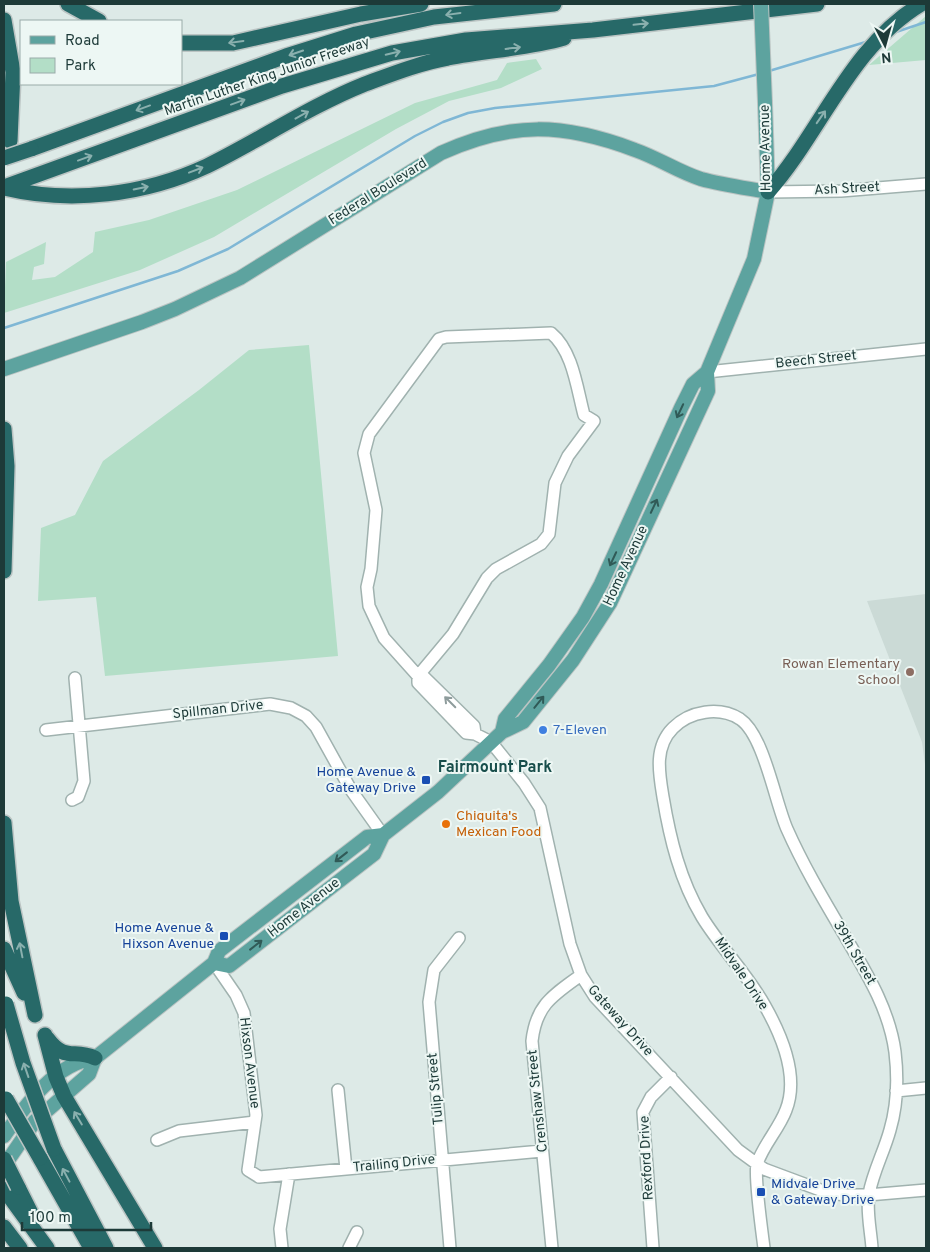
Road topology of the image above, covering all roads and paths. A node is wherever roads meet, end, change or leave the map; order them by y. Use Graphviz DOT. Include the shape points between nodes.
graph roads {
  1 [pos="68,4"];
  2 [pos="421,4"];
  3 [pos="554,4"];
  4 [pos="761,4"];
  5 [pos="817,4"];
  6 [pos="921,4"];
  7 [pos="4,20"];
  8 [pos="97,20"];
  9 [pos="593,30"];
  10 [pos="182,43"];
  11 [pos="10,141"];
  12 [pos="4,158"];
  13 [pos="926,184"];
  14 [pos="4,188"];
  15 [pos="768,192"];
  16 [pos="926,349"];
  17 [pos="4,369"];
  18 [pos="707,372"];
  19 [pos="4,431"];
  20 [pos="6,494"];
  21 [pos="4,514"];
  22 [pos="4,570"];
  23 [pos="418,676"];
  24 [pos="75,678"];
  25 [pos="696,714"];
  26 [pos="80,725"];
  27 [pos="46,730"];
  28 [pos="491,742"];
  29 [pos="72,800"];
  30 [pos="4,824"];
  31 [pos="383,835"];
  32 [pos="459,938"];
  33 [pos="4,949"];
  34 [pos="214,963"];
  35 [pos="581,976"];
  36 [pos="4,995"];
  37 [pos="35,1015"];
  38 [pos="45,1035"];
  39 [pos="95,1058"];
  40 [pos="56,1077"];
  41 [pos="671,1077"];
  42 [pos="926,1088"];
  43 [pos="338,1090"];
  44 [pos="896,1091"];
  45 [pos="5,1096"];
  46 [pos="64,1096"];
  47 [pos="255,1122"];
  48 [pos="4,1136"];
  49 [pos="157,1140"];
  50 [pos="542,1151"];
  51 [pos="4,1159"];
  52 [pos="442,1159"];
  53 [pos="757,1165"];
  54 [pos="4,1166"];
  55 [pos="346,1169"];
  56 [pos="248,1170"];
  57 [pos="289,1174"];
  58 [pos="926,1190"];
  59 [pos="11,1192"];
  60 [pos="868,1196"];
  61 [pos="4,1227"];
  62 [pos="356,1232"];
  63 [pos="20,1248"];
  64 [pos="48,1248"];
  65 [pos="91,1248"];
  66 [pos="106,1248"];
  67 [pos="155,1248"];
  68 [pos="282,1248"];
  69 [pos="349,1248"];
  70 [pos="450,1248"];
  71 [pos="552,1248"];
  72 [pos="654,1248"];
  73 [pos="764,1248"];
  74 [pos="872,1248"];
  1 -- 8 [label="highway"];
  2 -- 10 [label="highway, one-way" via="233,43"];
  3 -- 12 [label="highway, Martin Luther King Junior Freeway, one-way, bridge" via="434,17 356,34 317,45"];
  4 -- 15 [label="main road, Home Avenue, bridge"];
  9 -- 5 [label="highway, Martin Luther King Junior Freeway, one-way"];
  15 -- 6 [label="highway, one-way" via="789,167 862,58 893,25"];
  7 -- 11 [label="highway" via="13,72"];
  14 -- 9 [label="highway, Martin Luther King Junior Freeway, one-way" via="356,62 466,40"];
  14 -- 9 [label="highway, one-way" via="38,194 85,196 162,184 206,166 320,104 419,65 539,45"];
  13 -- 15 [label="street, Ash Street" via="841,191"];
  15 -- 17 [label="main road, Federal Boulevard" via="700,178 635,150 572,132 528,129 490,134 441,153 240,278 142,322"];
  15 -- 18 [label="main road, Home Avenue" via="754,259"];
  16 -- 18 [label="street, Beech Street"];
  18 -- 28 [label="main road, Home Avenue" via="708,390 598,624 523,722 502,732"];
  19 -- 20 [label="highway"];
  20 -- 21 [label="highway"];
  20 -- 22 [label="highway"];
  23 -- 23 [label="street" via="453,634 487,578 496,569 541,544 549,534 554,483 568,456 594,421 584,415 566,354 552,333 438,339 369,434 364,453 376,510 367,587 369,606 384,638"];
  23 -- 28 [label="street" via="418,683 466,733"];
  24 -- 26 [label="street"];
  25 -- 44 [label="street, 39th Street" via="722,713 742,720 757,739 781,816 804,866 883,1005 895,1049"];
  25 -- 53 [label="street, Midvale Drive" via="673,728 660,751 658,768 670,836 684,881 702,916 765,1006 787,1058 791,1080 787,1109"];
  26 -- 27 [label="street, Spillman Drive"];
  26 -- 29 [label="street" via="84,781 78,797"];
  26 -- 31 [label="street, Spillman Drive" via="270,704 291,708 306,716 316,727 351,790"];
  28 -- 31 [label="main road, Home Avenue" via="438,792"];
  28 -- 35 [label="street, Gateway Drive" via="540,808 570,944"];
  37 -- 30 [label="highway, one-way" via="12,901"];
  31 -- 34 [label="main road, Home Avenue" via="367,837 219,951"];
  32 -- 52 [label="street, Tulip Street" via="434,970 429,1002"];
  33 -- 37 [label="highway"];
  34 -- 39 [label="main road, Home Avenue"];
  34 -- 47 [label="street, Hixson Avenue" via="244,1012"];
  35 -- 41 [label="street, Gateway Drive" via="595,997"];
  35 -- 50 [label="street, Crenshaw Street" via="547,1000 534,1024 532,1041"];
  66 -- 36 [label="highway, one-way, bridge" via="54,1149 23,1063"];
  37 -- 38 [label="highway"];
  38 -- 39 [label="highway" via="60,1052"];
  38 -- 40 [label="highway"];
  39 -- 40 [label="main road, Home Avenue" via="79,1060"];
  39 -- 46 [label="main road, Home Avenue" via="89,1074"];
  40 -- 46 [label="highway"];
  40 -- 48 [label="main road, Home Avenue" via="40,1090"];
  41 -- 53 [label="street, Gateway Drive" via="738,1150"];
  41 -- 72 [label="street, Rexford Drive" via="650,1097 643,1112"];
  42 -- 44 [label="street"];
  43 -- 55 [label="street"];
  44 -- 60 [label="street, 39th Street" via="891,1128"];
  45 -- 65 [label="highway, bridge"];
  46 -- 54 [label="main road, Home Avenue" via="36,1121"];
  67 -- 46 [label="highway, one-way"];
  47 -- 49 [label="street" via="179,1131"];
  47 -- 56 [label="street, Hixson Avenue"];
  50 -- 52 [label="street, Trailing Drive"];
  50 -- 71 [label="street, Crenshaw Street"];
  51 -- 59 [label="highway, bridge"];
  52 -- 55 [label="street, Trailing Drive"];
  52 -- 70 [label="street, Tulip Street"];
  53 -- 60 [label="street, Gateway Drive" via="823,1191"];
  53 -- 73 [label="street"];
  55 -- 57 [label="street, Trailing Drive"];
  56 -- 57 [label="street, Trailing Drive" via="259,1177"];
  57 -- 68 [label="street" via="280,1229"];
  58 -- 60 [label="street, Gateway Drive"];
  59 -- 64 [label="highway"];
  60 -- 74 [label="street, 39th Street"];
  61 -- 63 [label="highway"];
  62 -- 69 [label="street"];
}
